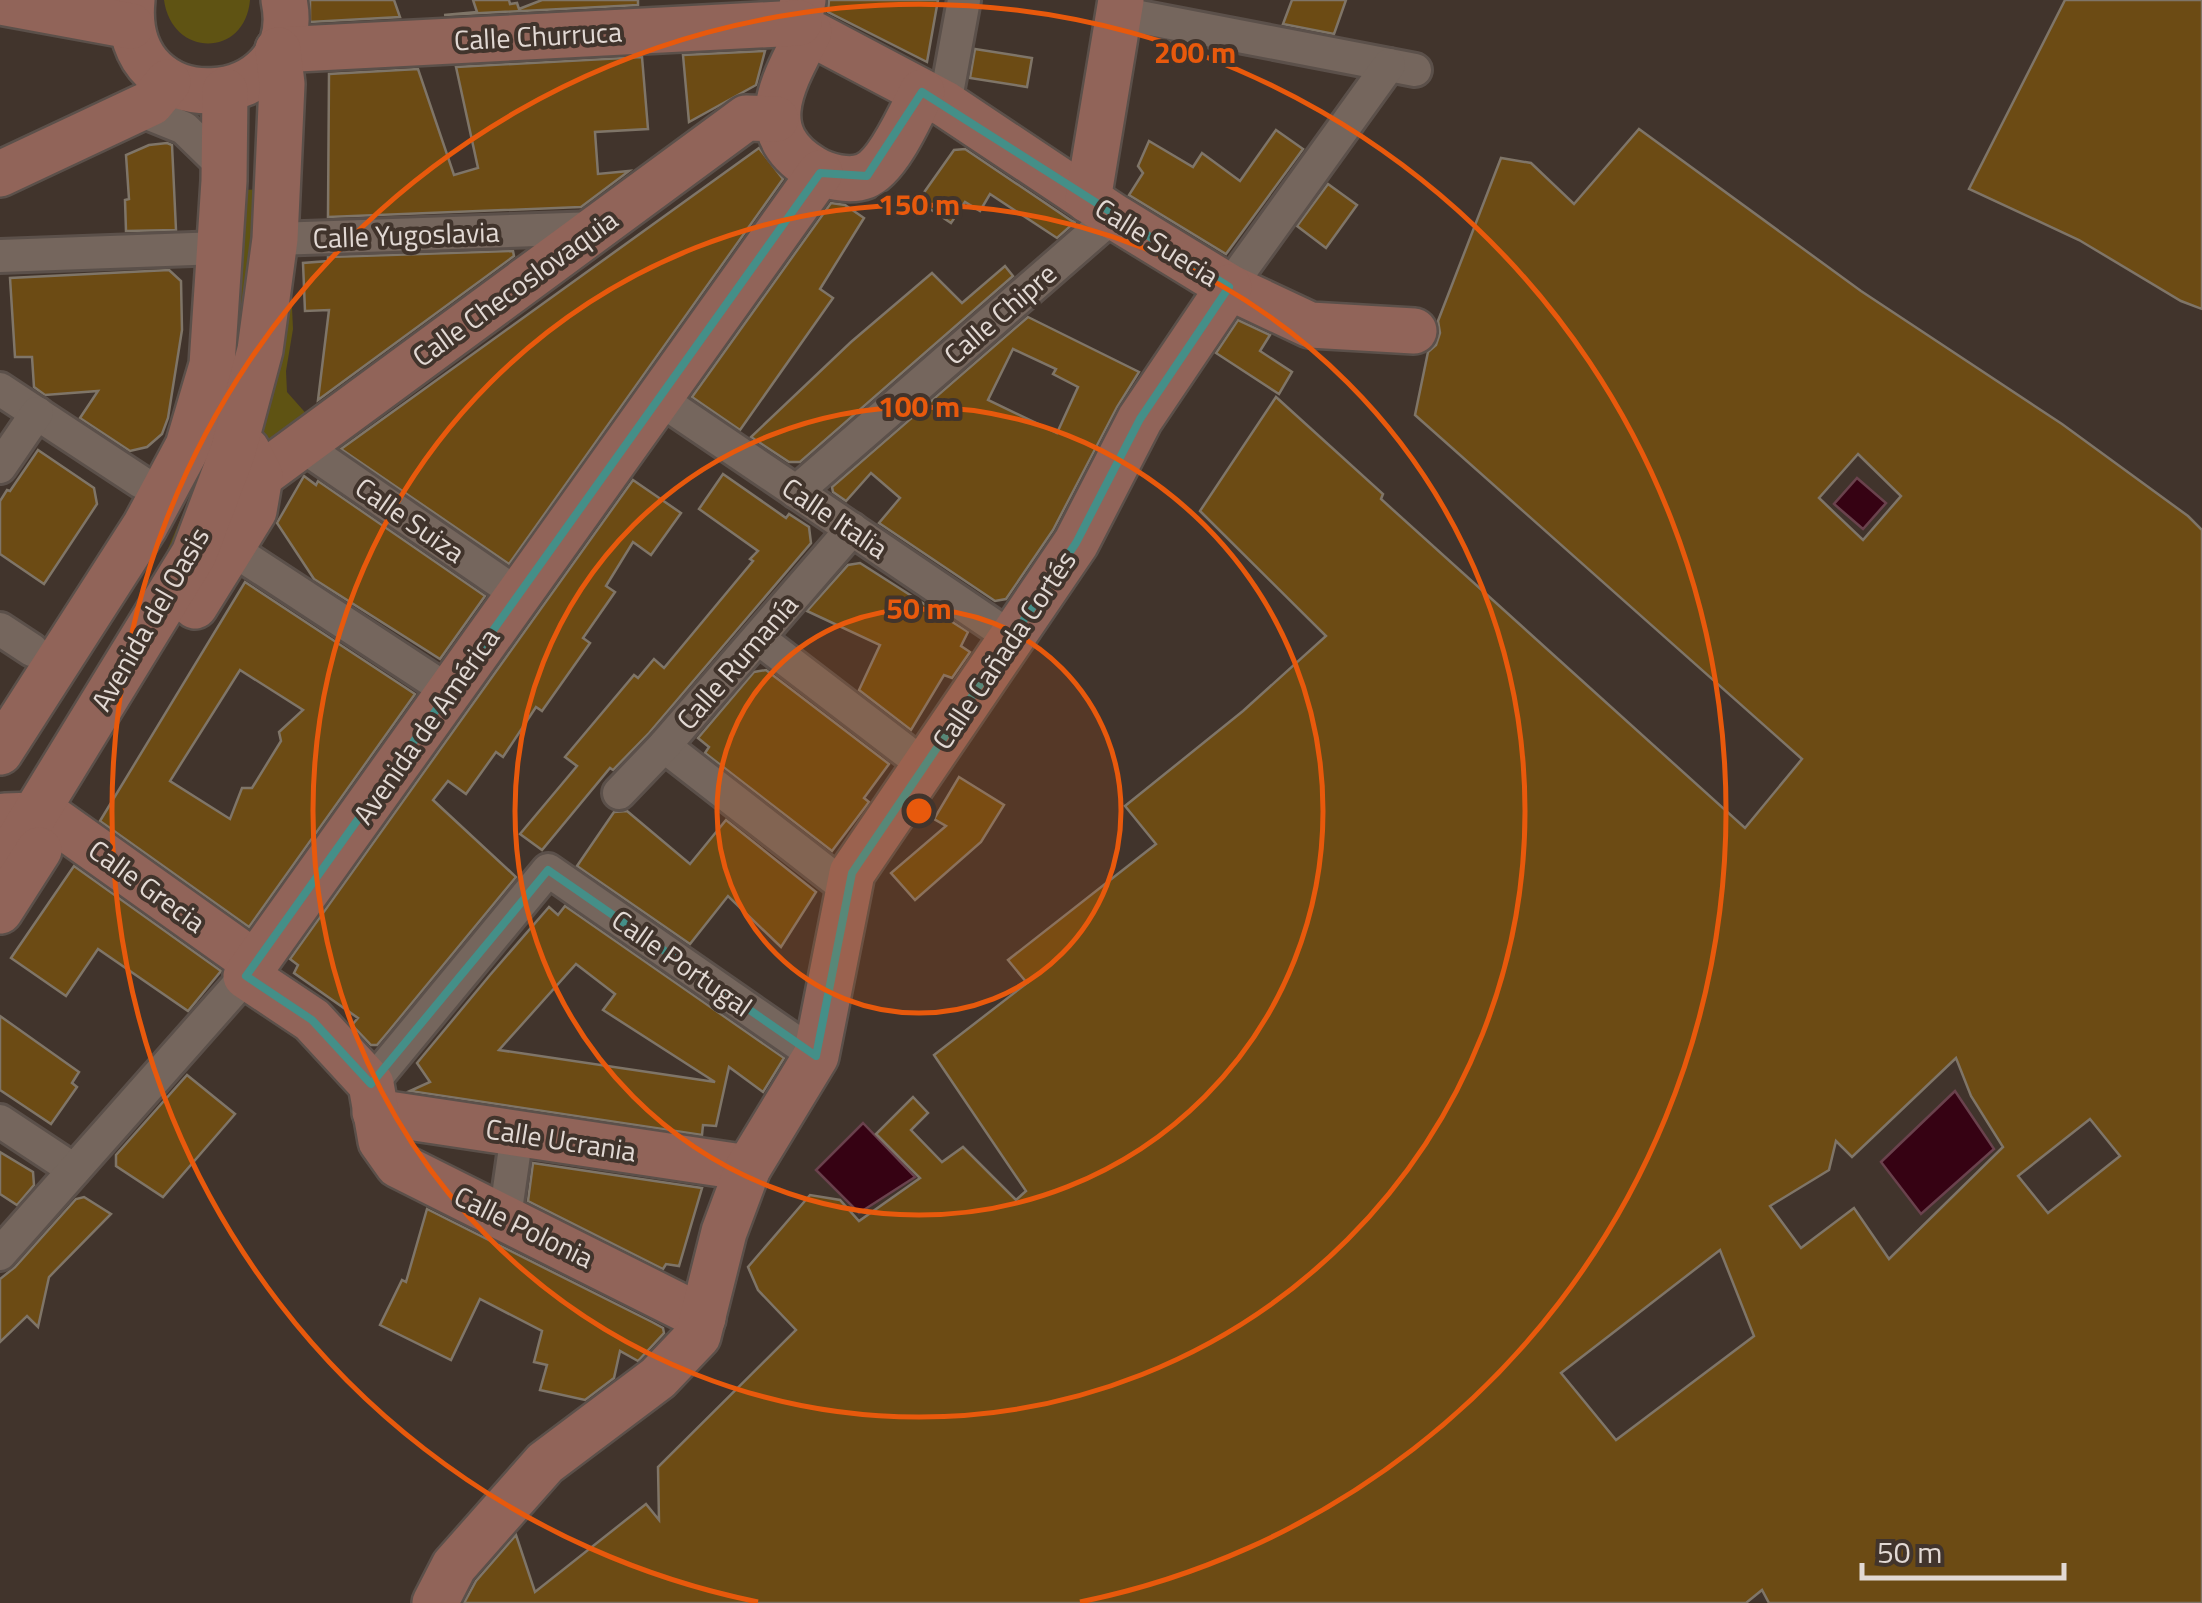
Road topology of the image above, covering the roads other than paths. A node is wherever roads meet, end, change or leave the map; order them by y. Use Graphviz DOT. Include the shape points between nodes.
graph roads {
  1 [pos="284,0"];
  2 [pos="964,0"];
  3 [pos="0,2"];
  4 [pos="1120,6"];
  5 [pos="132,13"];
  6 [pos="803,18"];
  7 [pos="278,50"];
  8 [pos="225,91"];
  9 [pos="152,96"];
  10 [pos="934,98"];
  11 [pos="776,119"];
  12 [pos="224,167"];
  13 [pos="5,168"];
  14 [pos="820,173"];
  15 [pos="1100,208"];
  16 [pos="597,228"];
  17 [pos="275,240"];
  18 [pos="220,248"];
  19 [pos="0,256"];
  20 [pos="1228,287"];
  21 [pos="1414,332"];
  22 [pos="0,388"];
  23 [pos="658,398"];
  24 [pos="37,413"];
  25 [pos="197,418"];
  26 [pos="238,432"];
  27 [pos="301,445"];
  28 [pos="0,467"];
  29 [pos="260,476"];
  30 [pos="141,482"];
  31 [pos="796,492"];
  32 [pos="852,529"];
  33 [pos="213,552"];
  34 [pos="519,595"];
  35 [pos="758,638"];
  36 [pos="1012,638"];
  37 [pos="16,640"];
  38 [pos="450,692"];
  39 [pos="0,700"];
  40 [pos="664,746"];
  41 [pos="0,752"];
  42 [pos="925,766"];
  43 [pos="619,793"];
  44 [pos="31,818"];
  45 [pos="0,871"];
  46 [pos="849,890"];
  47 [pos="0,911"];
  48 [pos="251,970"];
  49 [pos="816,1056"];
  50 [pos="373,1098"];
  51 [pos="0,1120"];
  52 [pos="518,1134"];
  53 [pos="748,1168"];
  54 [pos="74,1170"];
  55 [pos="505,1217"];
  56 [pos="0,1254"];
  57 [pos="701,1327"];
  58 [pos="435,1603"];
  1 -- 7 [label="street, Avenida del Oasis"];
  2 -- 10 [label="street"];
  3 -- 5 [label="street"];
  4 -- 15 [label="street"];
  4 -- 20 [label="street, Calle Cañada Cortés" via="1402,67"];
  5 -- 9 [label="street" via="138,48 151,67"];
  6 -- 7 [label="street, Calle Churruca"];
  6 -- 10 [label="street, Calle Suecia"];
  6 -- 11 [label="street"];
  7 -- 8 [label="street" via="247,83"];
  7 -- 17 [label="street, Avenida del Oasis"];
  8 -- 9 [label="street"];
  8 -- 12 [label="street, Avenida del Oasis"];
  9 -- 12 [label="street"];
  9 -- 13 [label="street"];
  10 -- 14 [label="street" via="867,176"];
  10 -- 15 [label="street, Calle Suecia"];
  11 -- 14 [label="street" via="784,142"];
  11 -- 16 [label="street, Calle Checoslovaquia" via="746,118"];
  12 -- 18 [label="street, Avenida del Oasis"];
  14 -- 23 [label="street, Avenida de América"];
  15 -- 20 [label="street, Calle Suecia"];
  15 -- 31 [label="street, Calle Chipre"];
  16 -- 17 [label="street, Calle Yugoslavia"];
  16 -- 27 [label="street, Calle Checoslovaquia"];
  17 -- 26 [label="street, Avenida del Oasis" via="260,350"];
  18 -- 19 [label="street"];
  18 -- 25 [label="street, Avenida del Oasis" via="212,365"];
  20 -- 21 [label="street, Calle Suecia" via="1310,325"];
  20 -- 36 [label="street, Calle Cañada Cortés" via="1140,419 1076,543"];
  22 -- 24 [label="street"];
  23 -- 31 [label="street, Calle Italia"];
  23 -- 34 [label="street, Avenida de América"];
  24 -- 28 [label="street"];
  24 -- 30 [label="street"];
  25 -- 30 [label="street, Avenida del Oasis"];
  25 -- 41 [label="street, Avenida del Oasis" via="144,526"];
  26 -- 29 [label="street"];
  26 -- 33 [label="street, Avenida del Oasis"];
  27 -- 29 [label="street, Calle Checoslovaquia"];
  27 -- 34 [label="street, Calle Suiza"];
  29 -- 33 [label="street" via="254,511"];
  30 -- 37 [label="street, Avenida del Oasis"];
  31 -- 32 [label="street, Calle Italia"];
  32 -- 35 [label="street, Calle Rumanía"];
  32 -- 36 [label="street, Calle Italia"];
  33 -- 38 [label="street"];
  33 -- 44 [label="street, Avenida del Oasis"];
  34 -- 38 [label="street, Avenida de América"];
  35 -- 40 [label="street, Calle Rumanía"];
  35 -- 42 [label="street"];
  36 -- 42 [label="street, Calle Cañada Cortés"];
  37 -- 39 [label="street, Avenida del Oasis"];
  38 -- 48 [label="street, Avenida de América"];
  40 -- 43 [label="street, Calle Rumanía"];
  40 -- 46 [label="street"];
  42 -- 46 [label="street, Calle Cañada Cortés" via="852,873"];
  44 -- 45 [label="street, Avenida del Oasis"];
  44 -- 47 [label="street, Avenida del Oasis"];
  44 -- 48 [label="street, Calle Grecia"];
  46 -- 49 [label="street, Calle Cañada Cortés"];
  48 -- 50 [label="street, Calle Grecia" via="312,1020"];
  48 -- 54 [label="street, Avenida de América"];
  49 -- 50 [label="street, Calle Portugal" via="548,870"];
  49 -- 53 [label="street, Calle Cañada Cortés"];
  50 -- 52 [label="street, Calle Ucrania"];
  50 -- 55 [label="street, Calle Polonia" via="381,1141 398,1165"];
  51 -- 54 [label="street"];
  52 -- 53 [label="street, Calle Ucrania"];
  52 -- 55 [label="street"];
  53 -- 57 [label="street, Calle Cañada Cortés"];
  54 -- 56 [label="street, Avenida de América"];
  55 -- 57 [label="street, Calle Polonia"];
  57 -- 58 [label="street" via="658,1378 546,1463 454,1566"];
}
